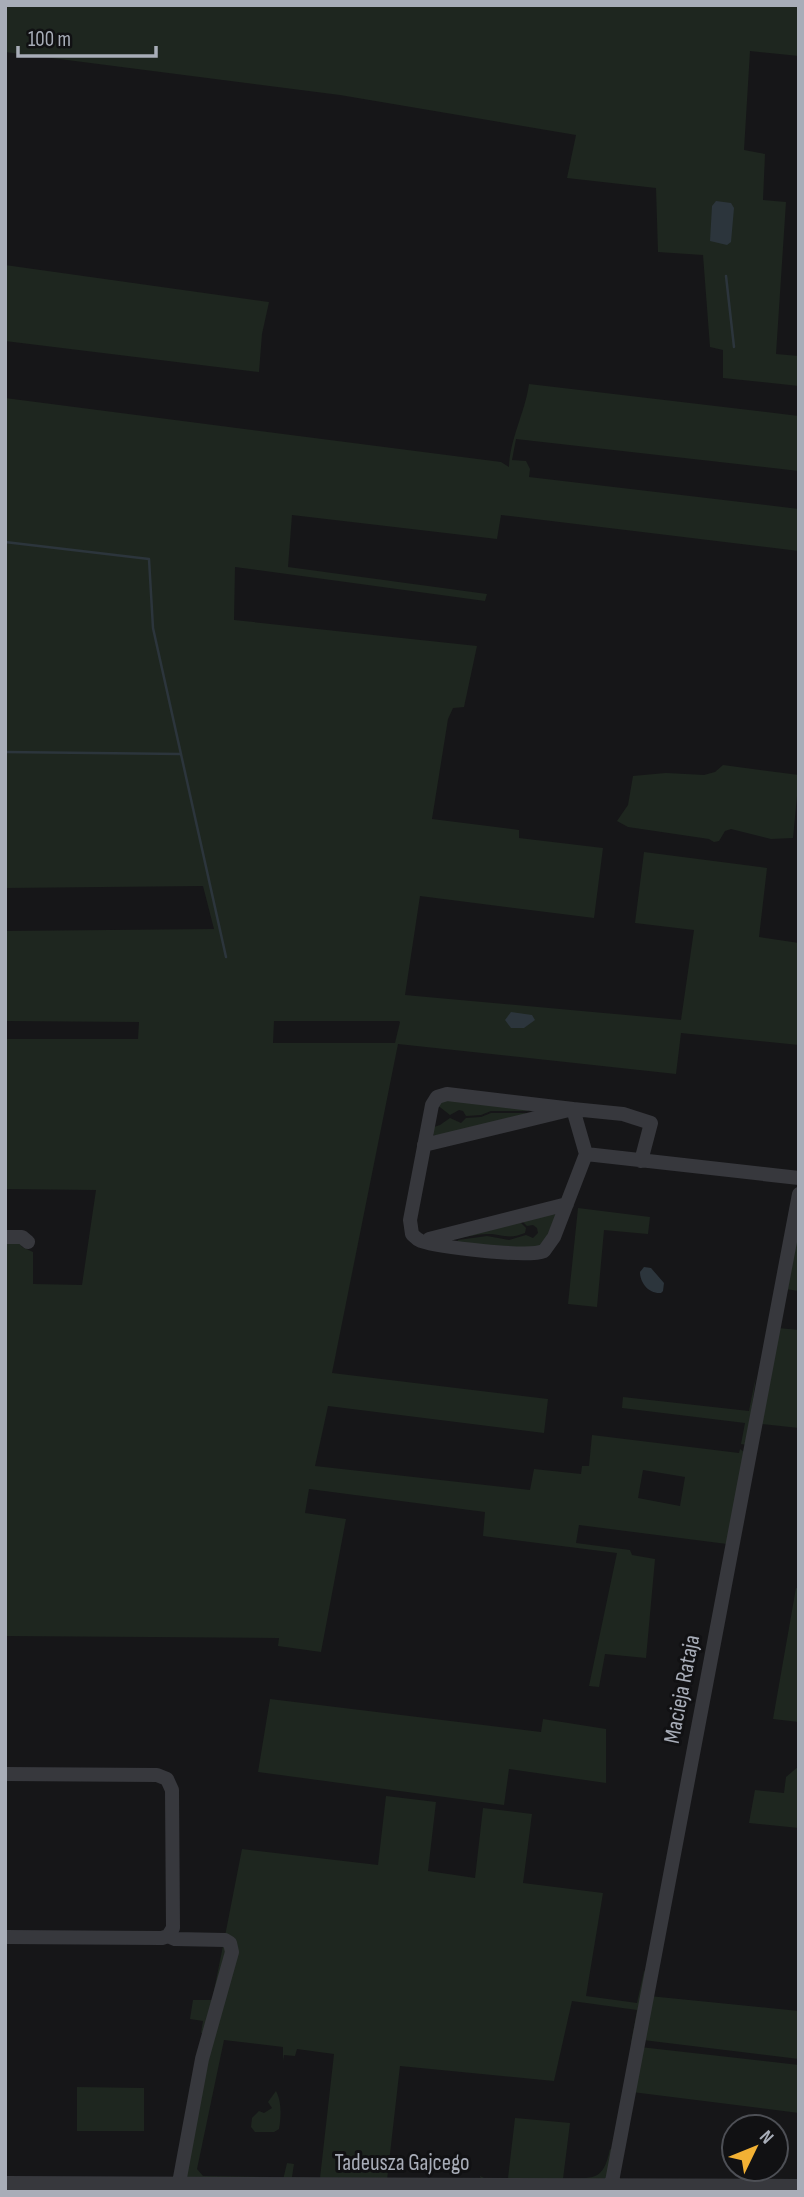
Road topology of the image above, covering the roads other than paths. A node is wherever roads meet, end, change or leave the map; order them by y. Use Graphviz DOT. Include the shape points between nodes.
graph roads {
  1 [pos="573,1108"];
  2 [pos="424,1145"];
  3 [pos="586,1154"];
  4 [pos="641,1161"];
  5 [pos="799,1178"];
  6 [pos="799,1194"];
  7 [pos="567,1205"];
  8 [pos="5,1237"];
  9 [pos="28,1241"];
  10 [pos="421,1241"];
  11 [pos="5,1774"];
  12 [pos="168,1936"];
  13 [pos="5,1937"];
  14 [pos="5,2183"];
  15 [pos="174,2186"];
  16 [pos="799,2186"];
  17 [pos="611,2189"];
  1 -- 2 [label="street"];
  1 -- 2 [label="street" via="443,1095 432,1105"];
  1 -- 3 [label="street"];
  1 -- 4 [label="street" via="623,1114 651,1123"];
  2 -- 10 [label="street" via="410,1224 412,1234"];
  3 -- 4 [label="street"];
  3 -- 7 [label="street"];
  4 -- 5 [label="street"];
  6 -- 17 [label="street, Macieja Rataja"];
  7 -- 10 [label="street"];
  7 -- 10 [label="street" via="551,1245 536,1254"];
  8 -- 9 [label="street"];
  11 -- 12 [label="street" via="157,1775 167,1779 172,1790 173,1928"];
  12 -- 13 [label="street"];
  12 -- 15 [label="street" via="222,1939 231,1945 232,1955 210,2026"];
  14 -- 15 [label="street, Tadeusza Gajcego"];
  15 -- 17 [label="street, Tadeusza Gajcego"];
  16 -- 17 [label="street, Tadeusza Gajcego"];
}
